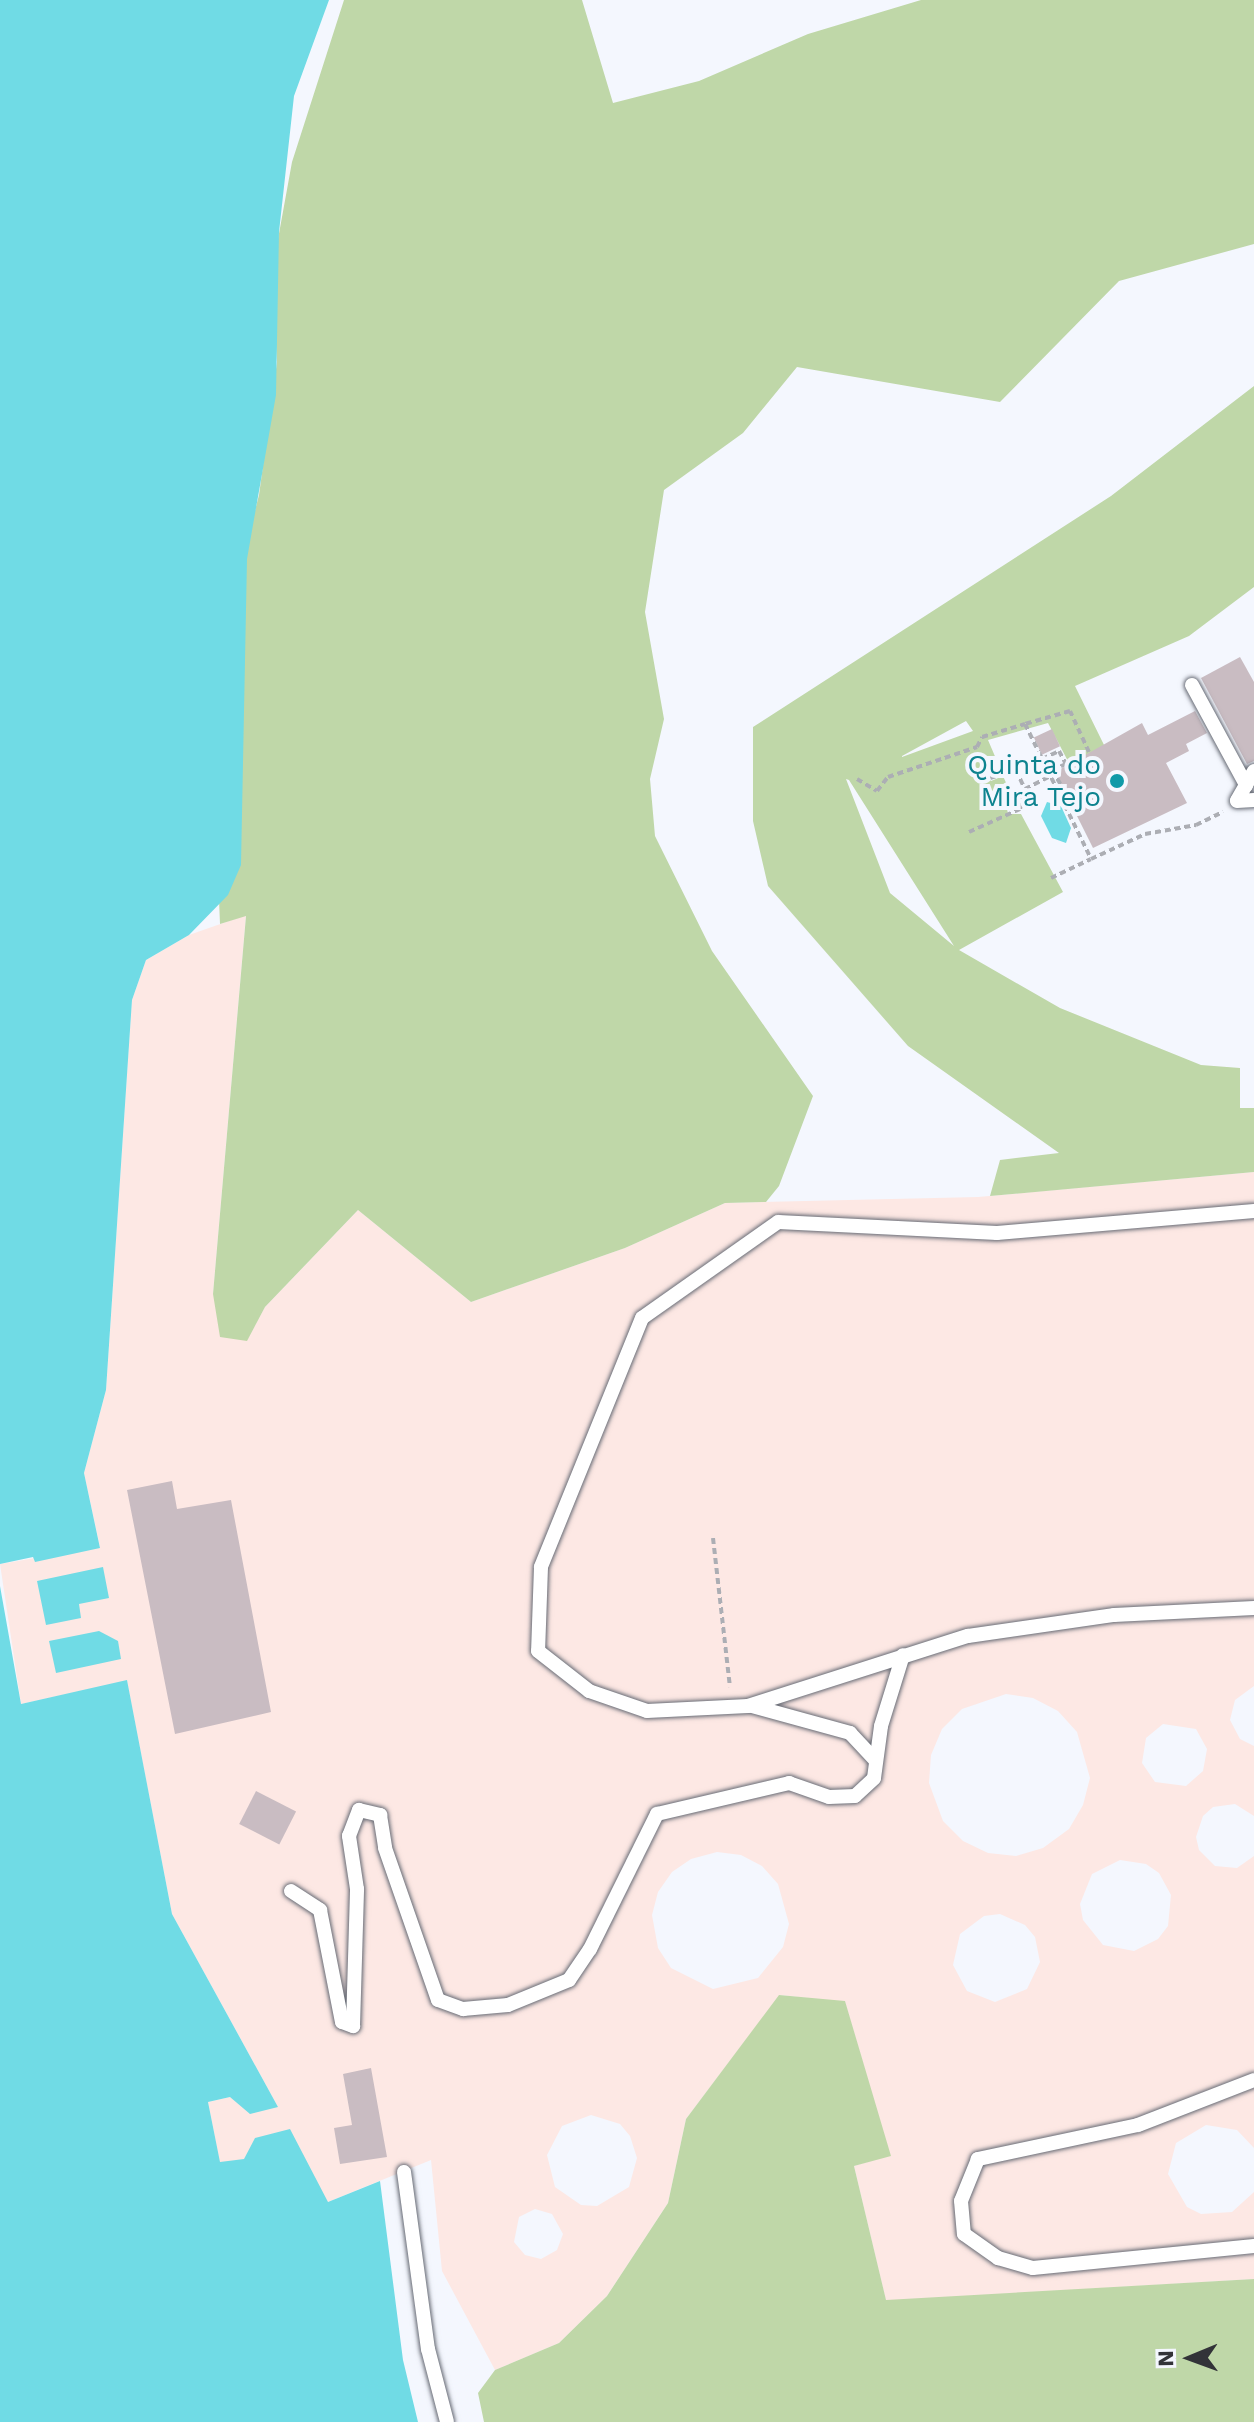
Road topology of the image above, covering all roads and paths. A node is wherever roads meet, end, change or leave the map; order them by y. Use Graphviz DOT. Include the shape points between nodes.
graph roads {
  1 [pos="1192,685"];
  2 [pos="1025,724"];
  3 [pos="1089,752"];
  4 [pos="1042,759"];
  5 [pos="1049,777"];
  6 [pos="990,778"];
  7 [pos="1250,778"];
  8 [pos="857,779"];
  9 [pos="1025,789"];
  10 [pos="1064,790"];
  11 [pos="1254,800"];
  12 [pos="1229,810"];
  13 [pos="969,832"];
  14 [pos="1091,859"];
  15 [pos="1051,878"];
  16 [pos="1254,1211"];
  17 [pos="713,1538"];
  18 [pos="1254,1608"];
  19 [pos="903,1655"];
  20 [pos="731,1692"];
  21 [pos="748,1706"];
  22 [pos="876,1761"];
  23 [pos="291,1891"];
  24 [pos="1254,2080"];
  25 [pos="404,2172"];
  26 [pos="1254,2246"];
  27 [pos="447,2422"];
  1 -- 7 [label="lane"];
  2 -- 3 [label="path" via="1070,711"];
  2 -- 4 [label="path"];
  2 -- 8 [label="path" via="982,737 977,747 888,777 877,791"];
  4 -- 10 [label="path" via="1059,751 1066,764 1052,770"];
  4 -- 14 [label="path"];
  5 -- 9 [label="path"];
  6 -- 9 [label="path" via="1016,770"];
  7 -- 11 [label="lane" via="1237,801"];
  9 -- 13 [label="path" via="1020,809"];
  12 -- 14 [label="path" via="1196,825 1145,834"];
  14 -- 15 [label="path"];
  16 -- 21 [label="lane" via="997,1233 778,1222 642,1318 541,1567 538,1651 589,1691 647,1711"];
  17 -- 20 [label="path"];
  18 -- 19 [label="lane" via="1114,1615 968,1636"];
  19 -- 21 [label="lane"];
  19 -- 22 [label="lane"];
  21 -- 22 [label="lane" via="850,1733"];
  22 -- 23 [label="lane" via="874,1778 855,1796 829,1797 789,1783 657,1814 590,1949 569,1980 508,2005 463,2009 438,2000 385,1848 380,1815 359,1810 349,1836 357,1889 353,2026 342,2022 320,1910"];
  24 -- 26 [label="lane" via="1138,2125 978,2159 961,2201 964,2234 998,2258 1033,2268"];
  25 -- 27 [label="lane" via="428,2349"];
}
